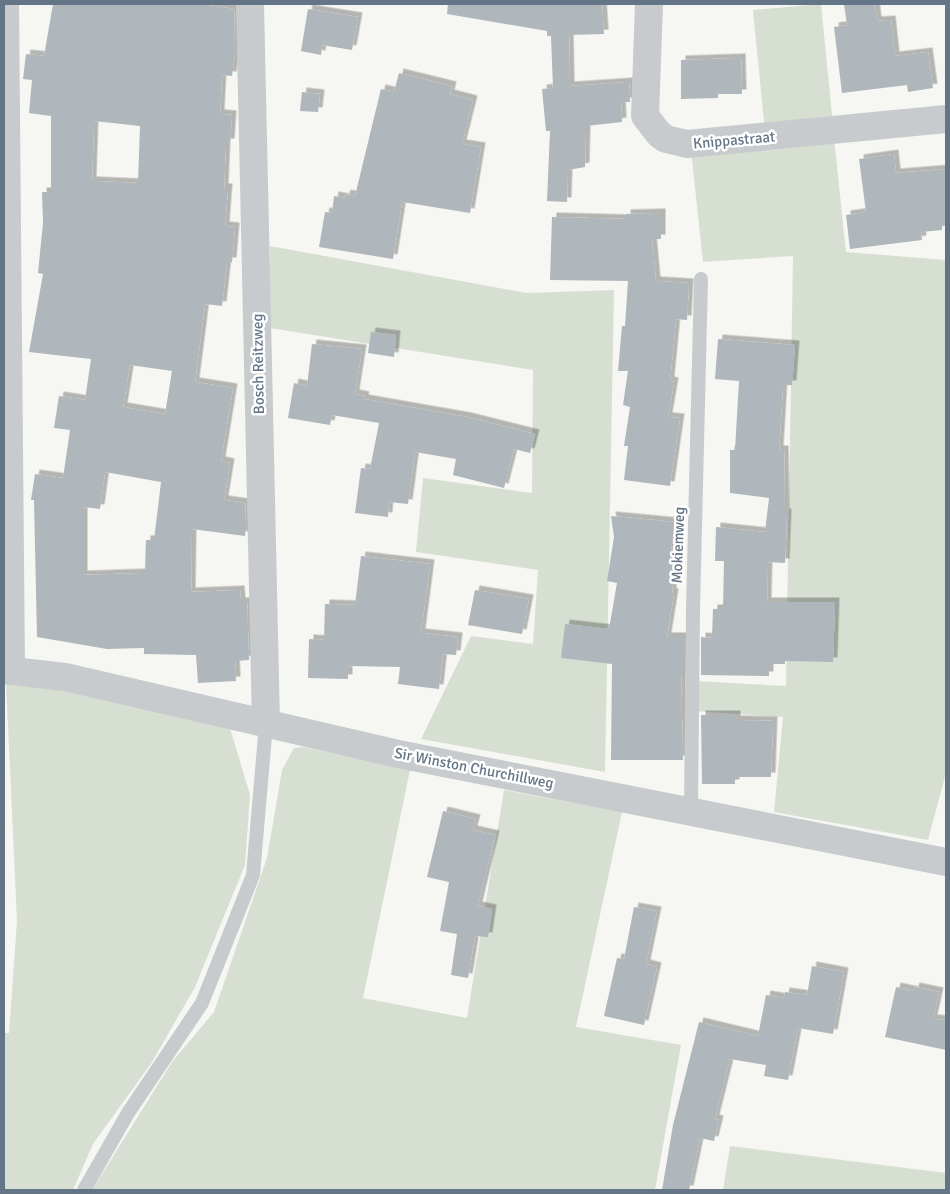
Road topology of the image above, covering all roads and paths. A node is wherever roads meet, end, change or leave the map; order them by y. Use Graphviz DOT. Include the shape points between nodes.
graph roads {
  1 [pos="5,4"];
  2 [pos="250,4"];
  3 [pos="649,4"];
  4 [pos="946,119"];
  5 [pos="701,279"];
  6 [pos="7,670"];
  7 [pos="266,724"];
  8 [pos="691,811"];
  9 [pos="946,862"];
  10 [pos="84,1190"];
  1 -- 6 [label="street"];
  2 -- 7 [label="street, Bosch Reitzweg"];
  3 -- 4 [label="street, Knippastraat" via="645,116 666,139 687,144"];
  5 -- 8 [label="lane, Mokiemweg"];
  6 -- 7 [label="street, Sir Winston Churchillweg" via="65,677"];
  7 -- 8 [label="street, Sir Winston Churchillweg" via="398,754"];
  7 -- 10 [label="lane" via="253,875 202,1003 128,1113"];
  8 -- 9 [label="street, Sir Winston Churchillweg"];
}
